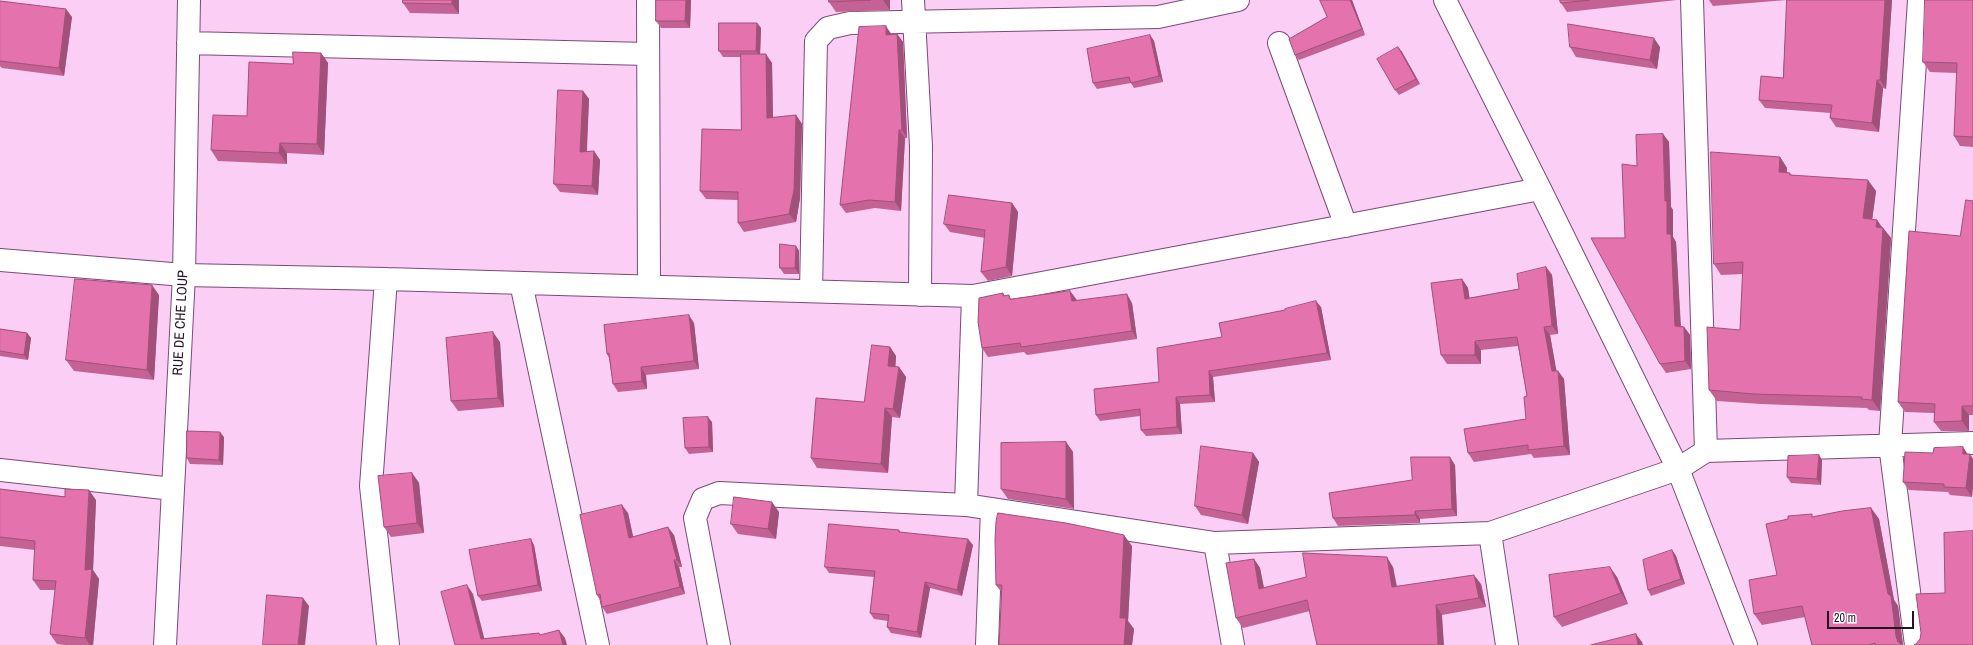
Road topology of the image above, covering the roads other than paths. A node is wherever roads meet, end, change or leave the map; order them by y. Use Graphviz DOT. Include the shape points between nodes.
graph roads {
  1 [pos="189,0"];
  2 [pos="648,0"];
  3 [pos="913,0"];
  4 [pos="1238,0"];
  5 [pos="1444,0"];
  6 [pos="1692,0"];
  7 [pos="1919,0"];
  8 [pos="914,22"];
  9 [pos="188,43"];
  10 [pos="1279,43"];
  11 [pos="648,54"];
  12 [pos="1540,189"];
  13 [pos="1346,226"];
  14 [pos="0,260"];
  15 [pos="184,275"];
  16 [pos="386,279"];
  17 [pos="521,283"];
  18 [pos="649,286"];
  19 [pos="811,291"];
  20 [pos="920,295"];
  21 [pos="973,296"];
  22 [pos="1973,443"];
  23 [pos="1890,445"];
  24 [pos="1706,451"];
  25 [pos="1678,469"];
  26 [pos="0,470"];
  27 [pos="172,489"];
  28 [pos="966,505"];
  29 [pos="992,509"];
  30 [pos="1490,533"];
  31 [pos="1215,543"];
  32 [pos="165,645"];
  33 [pos="388,645"];
  34 [pos="598,645"];
  35 [pos="719,645"];
  36 [pos="987,645"];
  37 [pos="1233,645"];
  38 [pos="1507,645"];
  39 [pos="1746,645"];
  40 [pos="1916,645"];
  1 -- 9 [label="street, RUE DE CHE LOUP"];
  2 -- 11 [label="street"];
  3 -- 8 [label="street"];
  4 -- 8 [label="street" via="1158,18"];
  5 -- 12 [label="street"];
  6 -- 24 [label="street"];
  7 -- 23 [label="street"];
  8 -- 19 [label="street" via="850,23 828,28 816,41"];
  8 -- 20 [label="street" via="921,146"];
  9 -- 11 [label="street"];
  9 -- 15 [label="street, RUE DE CHE LOUP"];
  10 -- 13 [label="street"];
  11 -- 18 [label="street"];
  12 -- 13 [label="street"];
  12 -- 25 [label="street"];
  13 -- 21 [label="street"];
  14 -- 15 [label="street"];
  15 -- 16 [label="street"];
  15 -- 27 [label="street, RUE DE CHE LOUP"];
  16 -- 17 [label="street"];
  16 -- 33 [label="street" via="371,486"];
  17 -- 18 [label="street"];
  17 -- 34 [label="street"];
  18 -- 19 [label="street"];
  19 -- 20 [label="street"];
  20 -- 21 [label="street"];
  21 -- 28 [label="street"];
  22 -- 23 [label="street"];
  23 -- 24 [label="street"];
  23 -- 40 [label="street"];
  24 -- 25 [label="street"];
  25 -- 30 [label="street"];
  25 -- 39 [label="street"];
  26 -- 27 [label="street"];
  27 -- 32 [label="street, RUE DE CHE LOUP"];
  28 -- 29 [label="street"];
  28 -- 35 [label="street" via="719,492 703,499 695,518"];
  29 -- 31 [label="street"];
  29 -- 36 [label="street"];
  30 -- 31 [label="street"];
  30 -- 38 [label="street"];
  31 -- 37 [label="street"];
}
